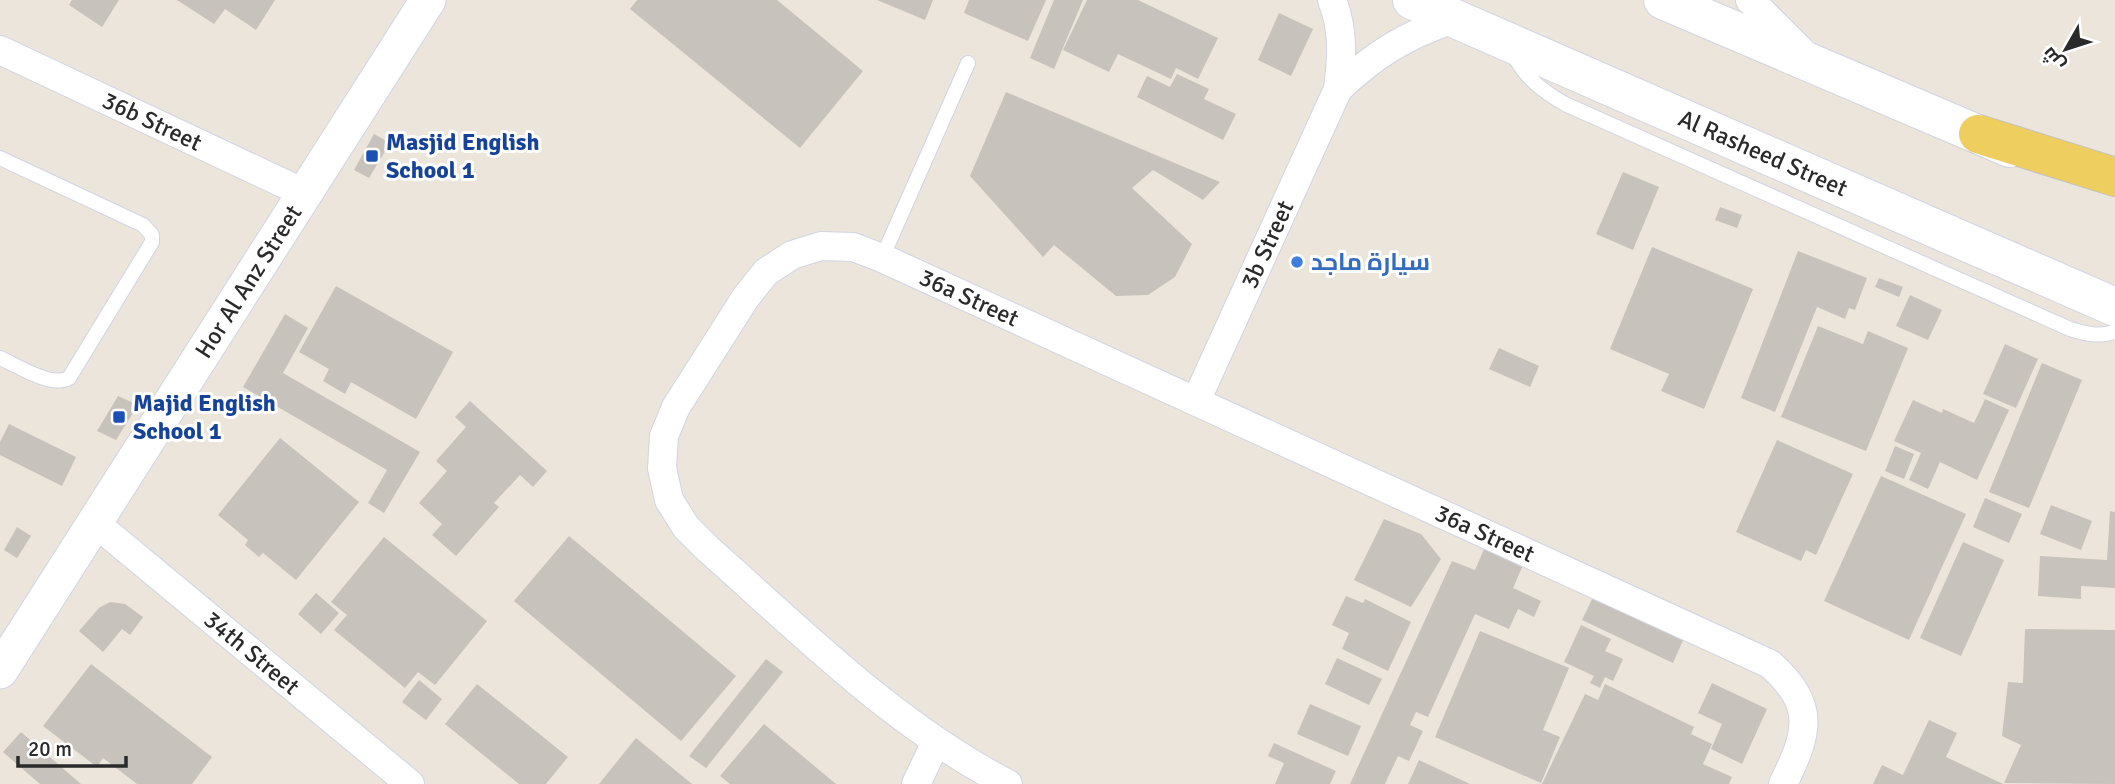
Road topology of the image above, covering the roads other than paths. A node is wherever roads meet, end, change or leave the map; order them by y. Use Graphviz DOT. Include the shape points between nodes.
graph roads {
  1 [pos="428,0"];
  2 [pos="1332,0"];
  3 [pos="1412,0"];
  4 [pos="1663,0"];
  5 [pos="1750,0"];
  6 [pos="1454,19"];
  7 [pos="1508,41"];
  8 [pos="0,50"];
  9 [pos="968,63"];
  10 [pos="1816,65"];
  11 [pos="1338,89"];
  12 [pos="1978,134"];
  13 [pos="0,158"];
  14 [pos="2115,177"];
  15 [pos="304,193"];
  16 [pos="2115,193"];
  17 [pos="882,258"];
  18 [pos="2115,307"];
  19 [pos="2115,332"];
  20 [pos="0,358"];
  21 [pos="1196,401"];
  22 [pos="94,522"];
  23 [pos="0,671"];
  24 [pos="936,742"];
  25 [pos="410,784"];
  26 [pos="916,784"];
  27 [pos="1007,784"];
  28 [pos="1783,784"];
  1 -- 15 [label="street, Hor Al Anz Street"];
  2 -- 11 [label="street, 3b Street" via="1343,52"];
  3 -- 6 [label="main road, Al Rasheed Street"];
  4 -- 10 [label="main road"];
  5 -- 10 [label="street"];
  6 -- 7 [label="main road, Al Rasheed Street"];
  6 -- 11 [label="street, 3b Street" via="1391,46"];
  7 -- 18 [label="main road, Al Rasheed Street"];
  7 -- 19 [label="lane" via="1530,79 1565,104 2070,329 2088,335"];
  8 -- 15 [label="street, 36b Street"];
  9 -- 17 [label="lane"];
  10 -- 12 [label="main road"];
  11 -- 21 [label="street, 3b Street"];
  12 -- 14 [label="main road"];
  12 -- 16 [label="main road"];
  13 -- 20 [label="lane" via="143,225 152,242 69,378 50,381"];
  15 -- 22 [label="street, Hor Al Anz Street"];
  17 -- 21 [label="street, 36a Street"];
  17 -- 24 [label="street, 36a Street" via="853,247 821,246 792,255 766,272 676,407 664,436 662,468 669,500 686,527 853,677"];
  21 -- 28 [label="street, 36a Street" via="1770,664 1798,696 1804,716 1803,737"];
  22 -- 23 [label="street, Hor Al Anz Street"];
  22 -- 25 [label="street, 34th Street"];
  24 -- 26 [label="street"];
  24 -- 27 [label="street, 36a Street"];
}
